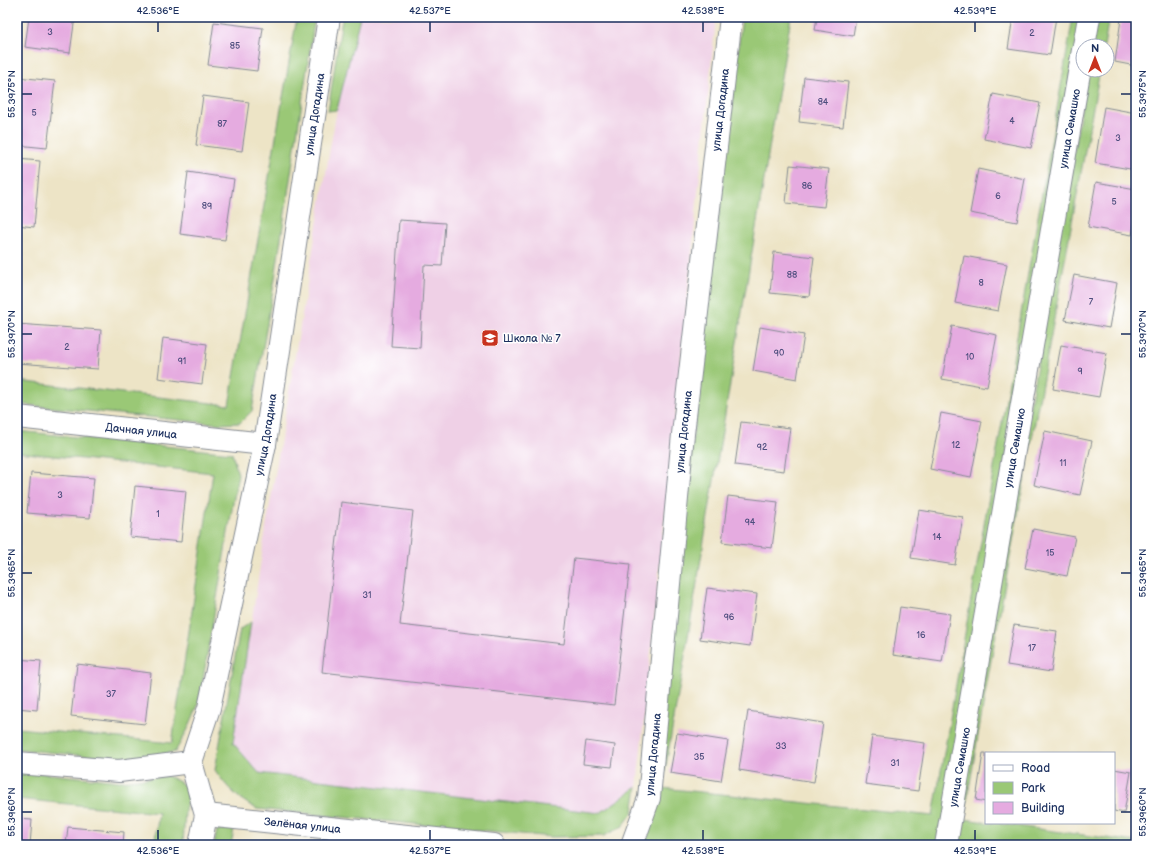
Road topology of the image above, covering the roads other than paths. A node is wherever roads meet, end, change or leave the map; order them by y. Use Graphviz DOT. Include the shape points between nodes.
graph roads {
  1 [pos="329,17"];
  2 [pos="731,17"];
  3 [pos="1089,17"];
  4 [pos="1085,38"];
  5 [pos="1078,78"];
  6 [pos="17,417"];
  7 [pos="265,444"];
  8 [pos="17,762"];
  9 [pos="191,762"];
  10 [pos="206,815"];
  11 [pos="200,845"];
  12 [pos="494,845"];
  13 [pos="632,845"];
  14 [pos="946,845"];
  1 -- 7 [label="street, улица Догадина"];
  2 -- 13 [label="street, улица Догадина" via="683,434 648,798"];
  3 -- 4 [label="street"];
  5 -- 14 [label="street, улица Семашко"];
  6 -- 7 [label="street, Дачная улица"];
  7 -- 9 [label="street, улица Догадина" via="209,708"];
  8 -- 9 [label="street" via="119,771"];
  9 -- 10 [label="street"];
  10 -- 11 [label="street"];
  10 -- 12 [label="street, Зелёная улица"];
}
